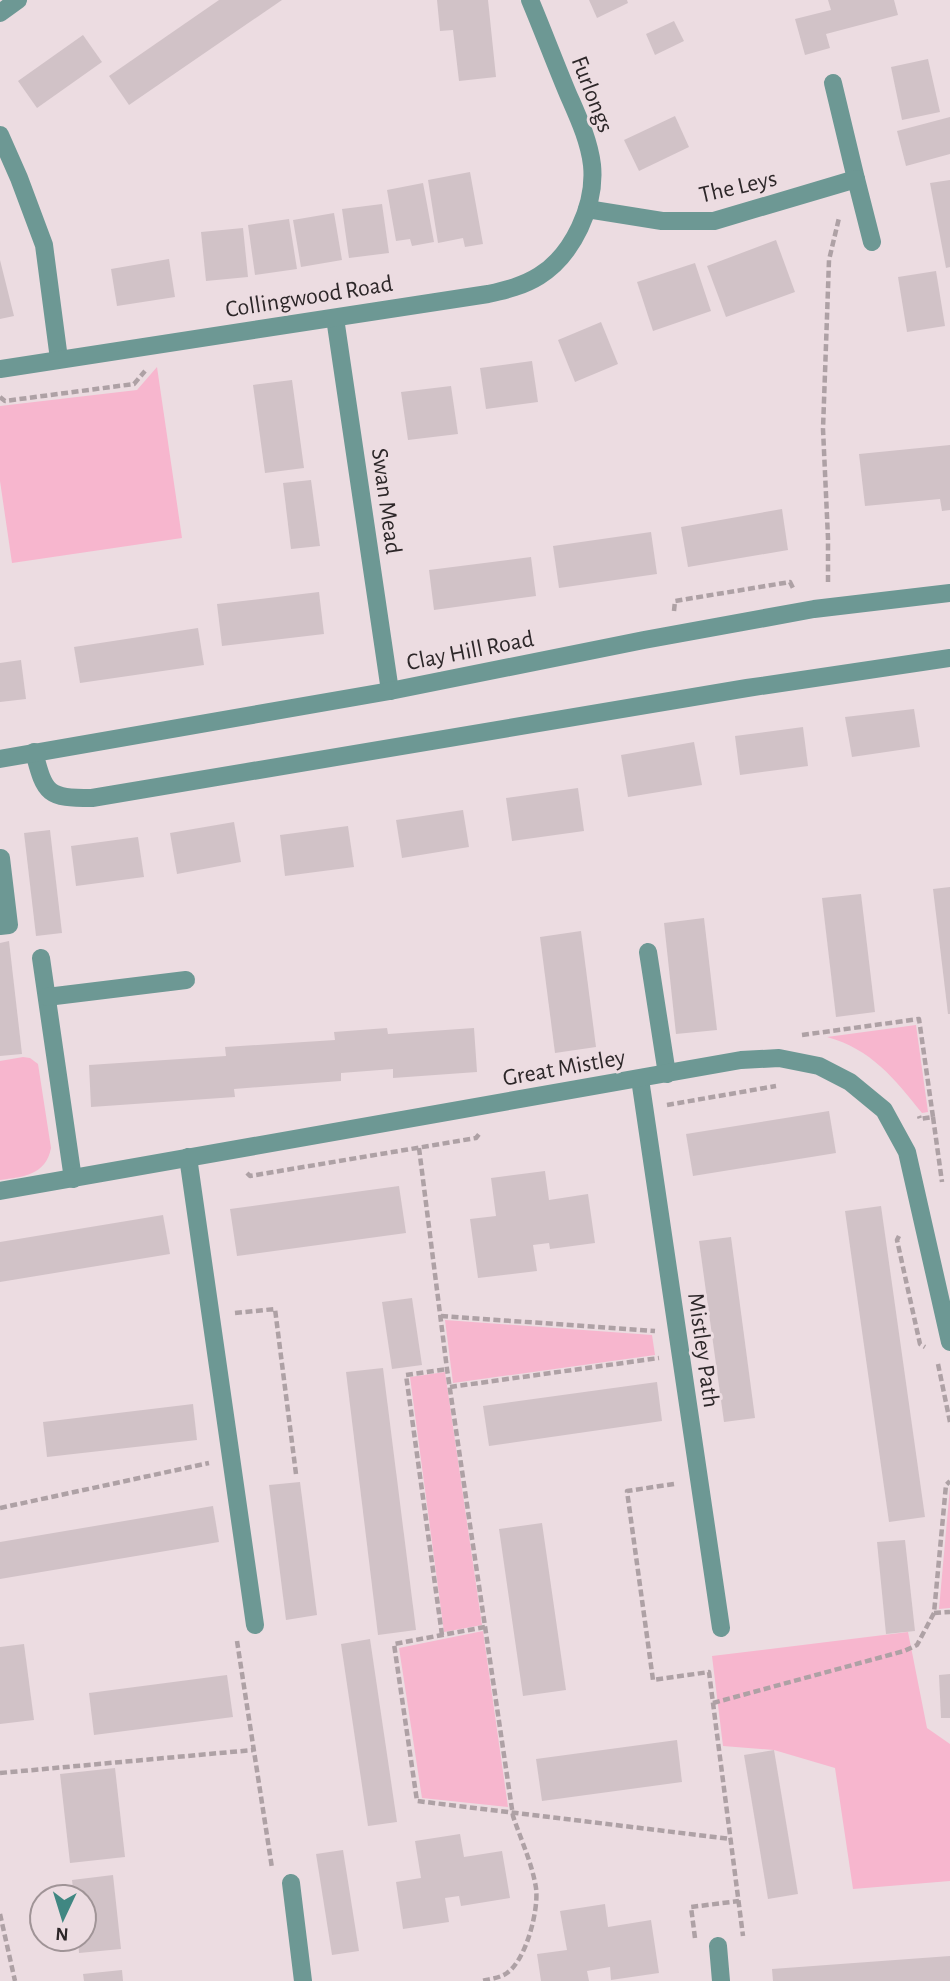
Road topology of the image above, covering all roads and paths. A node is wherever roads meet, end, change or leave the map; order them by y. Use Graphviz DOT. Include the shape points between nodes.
graph roads {
  1 [pos="18,0"];
  2 [pos="530,0"];
  3 [pos="0,13"];
  4 [pos="833,83"];
  5 [pos="0,135"];
  6 [pos="856,179"];
  7 [pos="587,209"];
  8 [pos="846,220"];
  9 [pos="872,242"];
  10 [pos="335,318"];
  11 [pos="59,359"];
  12 [pos="0,369"];
  13 [pos="147,369"];
  14 [pos="0,397"];
  15 [pos="827,590"];
  16 [pos="950,593"];
  17 [pos="797,594"];
  18 [pos="673,616"];
  19 [pos="950,659"];
  20 [pos="390,691"];
  21 [pos="34,752"];
  22 [pos="0,759"];
  23 [pos="1,858"];
  24 [pos="0,926"];
  25 [pos="648,952"];
  26 [pos="41,958"];
  27 [pos="186,980"];
  28 [pos="47,997"];
  29 [pos="667,1074"];
  30 [pos="640,1079"];
  31 [pos="778,1085"];
  32 [pos="663,1105"];
  33 [pos="933,1117"];
  34 [pos="485,1124"];
  35 [pos="419,1148"];
  36 [pos="188,1157"];
  37 [pos="243,1170"];
  38 [pos="73,1179"];
  39 [pos="942,1183"];
  40 [pos="0,1191"];
  41 [pos="902,1231"];
  42 [pos="228,1314"];
  43 [pos="440,1316"];
  44 [pos="654,1318"];
  45 [pos="950,1342"];
  46 [pos="658,1345"];
  47 [pos="928,1349"];
  48 [pos="936,1355"];
  49 [pos="447,1369"];
  50 [pos="450,1387"];
  51 [pos="950,1422"];
  52 [pos="213,1462"];
  53 [pos="296,1474"];
  54 [pos="675,1476"];
  55 [pos="950,1481"];
  56 [pos="0,1508"];
  57 [pos="950,1612"];
  58 [pos="934,1613"];
  59 [pos="255,1625"];
  60 [pos="485,1627"];
  61 [pos="721,1628"];
  62 [pos="442,1635"];
  63 [pos="236,1636"];
  64 [pos="713,1703"];
  65 [pos="253,1750"];
  66 [pos="0,1773"];
  67 [pos="512,1811"];
  68 [pos="731,1839"];
  69 [pos="291,1882"];
  70 [pos="0,1914"];
  71 [pos="743,1941"];
  72 [pos="718,1946"];
  73 [pos="15,1981"];
  74 [pos="303,1981"];
  75 [pos="482,1981"];
  76 [pos="722,1981"];
  1 -- 3 [label="street"];
  2 -- 7 [label="street, Furlongs" via="586,138 592,166"];
  4 -- 6 [label="street"];
  5 -- 11 [label="street" via="44,245"];
  6 -- 7 [label="street, The Leys" via="714,221 662,221"];
  6 -- 9 [label="street"];
  7 -- 10 [label="street, Collingwood Road" via="567,249 541,276 516,288"];
  8 -- 15 [label="path" via="841,213 829,260 823,429"];
  10 -- 11 [label="street, Collingwood Road"];
  10 -- 20 [label="street, Swan Mead"];
  11 -- 12 [label="street, Collingwood Road"];
  13 -- 14 [label="path" via="134,384 5,401"];
  16 -- 20 [label="street, Clay Hill Road" via="814,609"];
  17 -- 18 [label="path" via="790,582 675,601"];
  19 -- 21 [label="street" via="747,688 93,798 62,798 48,790"];
  20 -- 21 [label="street, Clay Hill Road"];
  21 -- 22 [label="street, Clay Hill Road"];
  23 -- 24 [label="street" via="9,925"];
  25 -- 29 [label="street"];
  26 -- 28 [label="street"];
  27 -- 28 [label="street"];
  28 -- 38 [label="street"];
  29 -- 30 [label="street, Great Mistley"];
  29 -- 45 [label="street, Great Mistley" via="779,1058 819,1066 850,1082 884,1110 907,1152"];
  30 -- 36 [label="street, Great Mistley"];
  30 -- 61 [label="street, Mistley Path"];
  31 -- 32 [label="path"];
  33 -- 39 [label="path"];
  34 -- 35 [label="path" via="476,1138"];
  35 -- 37 [label="path" via="250,1175"];
  35 -- 43 [label="path"];
  36 -- 38 [label="street, Great Mistley"];
  36 -- 59 [label="street"];
  38 -- 40 [label="street, Great Mistley"];
  41 -- 47 [label="path" via="897,1240 920,1344"];
  42 -- 53 [label="path" via="275,1309"];
  43 -- 44 [label="path" via="656,1331"];
  43 -- 49 [label="path"];
  46 -- 50 [label="path" via="660,1358"];
  48 -- 51 [label="path"];
  49 -- 50 [label="path"];
  49 -- 62 [label="path" via="407,1374"];
  50 -- 60 [label="path"];
  52 -- 56 [label="path"];
  54 -- 64 [label="path" via="676,1484 627,1491 653,1680 709,1672"];
  55 -- 58 [label="path"];
  57 -- 58 [label="path"];
  58 -- 64 [label="path" via="917,1645 904,1651"];
  60 -- 62 [label="path"];
  60 -- 67 [label="path"];
  62 -- 67 [label="path" via="394,1644 417,1801"];
  63 -- 65 [label="path"];
  64 -- 68 [label="path"];
  65 -- 66 [label="path"];
  65 -- 69 [label="path" via="272,1871"];
  67 -- 68 [label="path"];
  67 -- 75 [label="path" via="532,1867 534,1916 522,1953 509,1972"];
  68 -- 71 [label="path"];
  69 -- 74 [label="street"];
  70 -- 73 [label="path"];
  72 -- 76 [label="street"];
}
